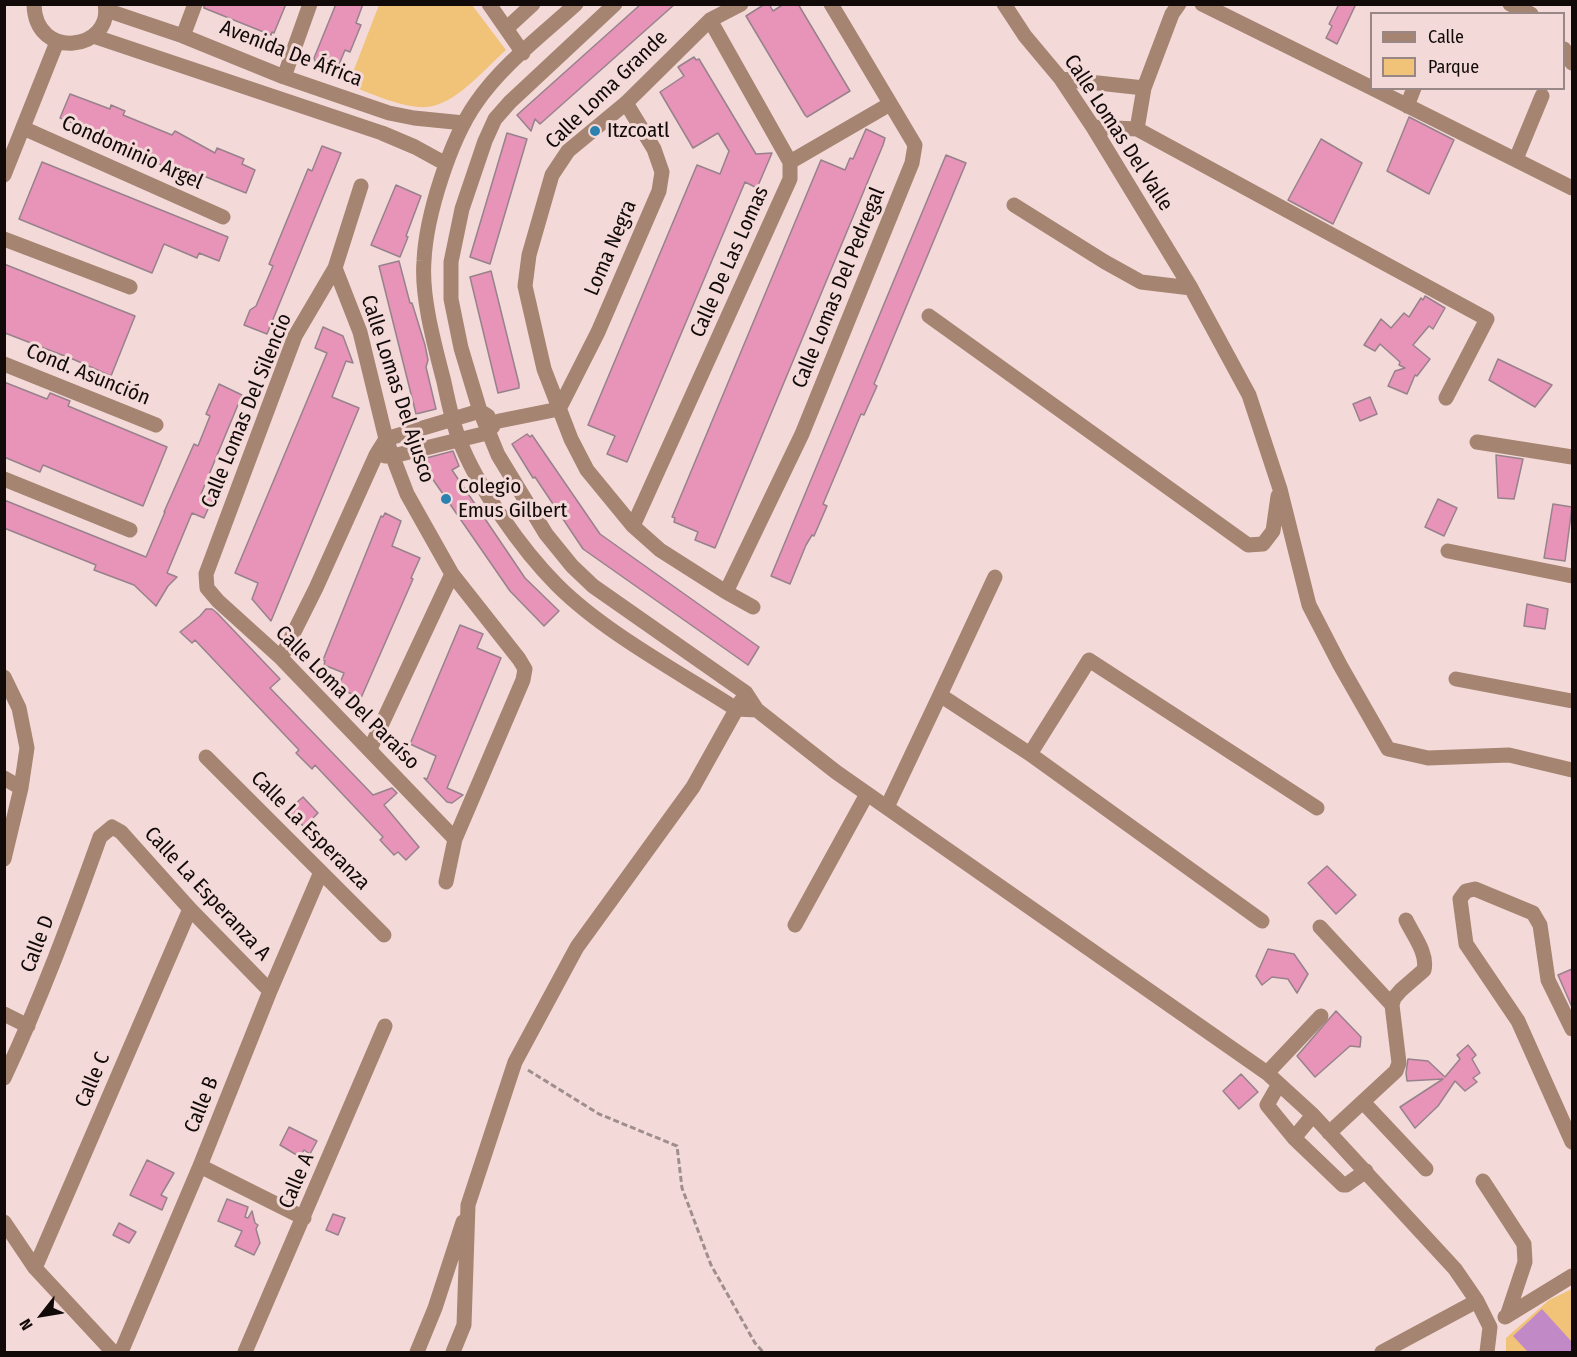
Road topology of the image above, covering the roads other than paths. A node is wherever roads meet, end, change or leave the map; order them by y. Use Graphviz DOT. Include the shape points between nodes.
graph roads {
  1 [pos="195,4"];
  2 [pos="310,4"];
  3 [pos="489,4"];
  4 [pos="533,4"];
  5 [pos="576,4"];
  6 [pos="615,4"];
  7 [pos="741,4"];
  8 [pos="831,4"];
  9 [pos="1004,4"];
  10 [pos="1179,4"];
  11 [pos="1202,4"];
  12 [pos="1509,4"];
  13 [pos="33,5"];
  14 [pos="106,7"];
  15 [pos="1527,12"];
  16 [pos="710,20"];
  17 [pos="507,28"];
  18 [pos="93,36"];
  19 [pos="183,36"];
  20 [pos="57,42"];
  21 [pos="523,53"];
  22 [pos="284,77"];
  23 [pos="1061,79"];
  24 [pos="1144,87"];
  25 [pos="1370,87"];
  26 [pos="1376,90"];
  27 [pos="1413,90"];
  28 [pos="1542,96"];
  29 [pos="626,104"];
  30 [pos="890,104"];
  31 [pos="1407,106"];
  32 [pos="464,123"];
  33 [pos="1093,127"];
  34 [pos="23,128"];
  35 [pos="1137,129"];
  36 [pos="1516,159"];
  37 [pos="790,162"];
  38 [pos="446,164"];
  39 [pos="4,176"];
  40 [pos="361,186"];
  41 [pos="1572,188"];
  42 [pos="1014,205"];
  43 [pos="223,217"];
  44 [pos="4,239"];
  45 [pos="335,268"];
  46 [pos="130,288"];
  47 [pos="1191,288"];
  48 [pos="929,316"];
  49 [pos="4,364"];
  50 [pos="1446,398"];
  51 [pos="559,409"];
  52 [pos="480,411"];
  53 [pos="452,418"];
  54 [pos="498,421"];
  55 [pos="156,425"];
  56 [pos="487,432"];
  57 [pos="386,439"];
  58 [pos="459,440"];
  59 [pos="1477,442"];
  60 [pos="376,455"];
  61 [pos="393,456"];
  62 [pos="1572,457"];
  63 [pos="4,479"];
  64 [pos="1280,489"];
  65 [pos="633,526"];
  66 [pos="130,530"];
  67 [pos="1448,551"];
  68 [pos="452,574"];
  69 [pos="1572,576"];
  70 [pos="995,577"];
  71 [pos="207,588"];
  72 [pos="726,592"];
  73 [pos="753,607"];
  74 [pos="281,658"];
  75 [pos="4,677"];
  76 [pos="1456,679"];
  77 [pos="746,693"];
  78 [pos="940,695"];
  79 [pos="1572,701"];
  80 [pos="736,709"];
  81 [pos="757,710"];
  82 [pos="370,749"];
  83 [pos="1030,754"];
  84 [pos="206,757"];
  85 [pos="1572,770"];
  86 [pos="4,778"];
  87 [pos="21,788"];
  88 [pos="867,794"];
  89 [pos="887,807"];
  90 [pos="1317,808"];
  91 [pos="112,828"];
  92 [pos="454,839"];
  93 [pos="4,859"];
  94 [pos="321,872"];
  95 [pos="446,882"];
  96 [pos="190,909"];
  97 [pos="1406,920"];
  98 [pos="1262,921"];
  99 [pos="795,925"];
  100 [pos="1320,927"];
  101 [pos="384,935"];
  102 [pos="270,992"];
  103 [pos="1392,1005"];
  104 [pos="4,1014"];
  105 [pos="1320,1016"];
  106 [pos="28,1026"];
  107 [pos="385,1026"];
  108 [pos="1572,1029"];
  109 [pos="1267,1073"];
  110 [pos="4,1078"];
  111 [pos="1279,1084"];
  112 [pos="1363,1102"];
  113 [pos="1312,1115"];
  114 [pos="1329,1133"];
  115 [pos="1294,1138"];
  116 [pos="1572,1143"];
  117 [pos="200,1166"];
  118 [pos="1426,1169"];
  119 [pos="1366,1171"];
  120 [pos="1483,1181"];
  121 [pos="468,1205"];
  122 [pos="304,1218"];
  123 [pos="4,1222"];
  124 [pos="35,1268"];
  125 [pos="1572,1276"];
  126 [pos="1477,1301"];
  127 [pos="1507,1316"];
  128 [pos="1490,1327"];
  129 [pos="113,1353"];
  130 [pos="121,1353"];
  131 [pos="245,1353"];
  132 [pos="417,1353"];
  133 [pos="453,1353"];
  134 [pos="1382,1353"];
  135 [pos="1487,1353"];
  1 -- 19 [label="street"];
  2 -- 22 [label="street"];
  3 -- 17 [label="street"];
  4 -- 17 [label="street"];
  5 -- 21 [label="street"];
  6 -- 52 [label="street" via="495,119 462,209 451,262 451,299"];
  7 -- 16 [label="street, Calle Loma Grande"];
  8 -- 30 [label="street, Calle Lomas Del Pedregal"];
  9 -- 23 [label="street, Calle Lomas Del Valle"];
  10 -- 24 [label="street"];
  11 -- 25 [label="street"];
  12 -- 15 [label="street"];
  13 -- 20 [label="street" via="39,27"];
  14 -- 18 [label="street" via="103,24"];
  14 -- 19 [label="street, Avenida De África"];
  16 -- 29 [label="street, Calle Loma Grande"];
  16 -- 37 [label="street"];
  17 -- 21 [label="street"];
  18 -- 20 [label="street" via="82,42"];
  18 -- 38 [label="street" via="382,133"];
  19 -- 22 [label="street, Avenida De África"];
  20 -- 34 [label="street"];
  21 -- 32 [label="street" via="476,102"];
  22 -- 32 [label="street, Avenida De África" via="389,113"];
  23 -- 24 [label="street"];
  23 -- 33 [label="street, Calle Lomas Del Valle"];
  24 -- 35 [label="street"];
  26 -- 31 [label="street"];
  27 -- 31 [label="street"];
  28 -- 36 [label="street"];
  29 -- 51 [label="street, Loma Negra" via="654,149 662,172 659,191 598,332"];
  29 -- 51 [label="street, Calle Loma Grande" via="568,151 552,175 526,271 531,320"];
  30 -- 37 [label="street"];
  30 -- 72 [label="street, Calle Lomas Del Pedregal" via="915,146 912,164 802,434"];
  31 -- 36 [label="street"];
  32 -- 38 [label="street"];
  33 -- 35 [label="street"];
  33 -- 47 [label="street, Calle Lomas Del Valle"];
  34 -- 39 [label="street"];
  34 -- 43 [label="street, Condominio Argel"];
  35 -- 50 [label="street" via="1487,319"];
  36 -- 41 [label="street"];
  37 -- 65 [label="street, Calle De Las Lomas" via="790,179"];
  38 -- 53 [label="street" via="423,262 426,299"];
  40 -- 45 [label="street, Calle Lomas Del Silencio"];
  42 -- 47 [label="street" via="1141,282"];
  44 -- 46 [label="street"];
  45 -- 57 [label="street, Calle Lomas Del Ajusco" via="360,332"];
  45 -- 71 [label="street, Calle Lomas Del Silencio" via="295,336 206,574"];
  47 -- 64 [label="street, Calle Lomas Del Valle" via="1249,395"];
  48 -- 64 [label="street" via="1248,545 1263,544 1273,531"];
  49 -- 55 [label="street, Cond. Asunción"];
  51 -- 54 [label="street"];
  51 -- 65 [label="street, Calle Loma Grande" via="587,470"];
  52 -- 53 [label="street"];
  52 -- 54 [label="street"];
  52 -- 56 [label="street"];
  53 -- 57 [label="street"];
  53 -- 58 [label="street"];
  54 -- 56 [label="street"];
  56 -- 58 [label="street"];
  56 -- 77 [label="street" via="533,514 572,566 593,586"];
  57 -- 60 [label="street"];
  57 -- 61 [label="street, Calle Lomas Del Ajusco"];
  58 -- 61 [label="street"];
  58 -- 80 [label="street" via="502,516 558,586 611,629"];
  59 -- 62 [label="street"];
  60 -- 61 [label="street"];
  60 -- 74 [label="street"];
  61 -- 68 [label="street, Calle Lomas Del Ajusco" via="407,494"];
  63 -- 66 [label="street"];
  64 -- 85 [label="street, Calle Lomas Del Valle" via="1309,605 1388,749 1428,758 1509,756"];
  65 -- 72 [label="street, Calle Loma Grande" via="660,550"];
  67 -- 69 [label="street"];
  68 -- 82 [label="street"];
  68 -- 92 [label="street, Calle Lomas Del Ajusco" via="525,669"];
  70 -- 78 [label="street"];
  71 -- 74 [label="street, Calle Loma Del Paraíso"];
  72 -- 73 [label="street, Calle Loma Grande"];
  74 -- 82 [label="street, Calle Loma Del Paraíso"];
  75 -- 87 [label="street" via="19,708 27,748"];
  76 -- 79 [label="street"];
  77 -- 80 [label="street"];
  77 -- 81 [label="street"];
  78 -- 83 [label="street"];
  78 -- 89 [label="street"];
  80 -- 81 [label="street"];
  80 -- 121 [label="street" via="693,788 577,947 515,1062"];
  81 -- 88 [label="street"];
  82 -- 92 [label="street, Calle Loma Del Paraíso"];
  83 -- 90 [label="street" via="1089,660"];
  83 -- 98 [label="street"];
  84 -- 94 [label="street, Calle La Esperanza"];
  86 -- 87 [label="street"];
  87 -- 93 [label="street"];
  88 -- 89 [label="street"];
  88 -- 99 [label="street"];
  89 -- 109 [label="street"];
  91 -- 96 [label="street, Calle La Esperanza A" via="121,832"];
  91 -- 106 [label="street, Calle D" via="100,837"];
  92 -- 95 [label="street"];
  94 -- 101 [label="street, Calle La Esperanza"];
  94 -- 102 [label="street, Calle B"];
  96 -- 102 [label="street, Calle La Esperanza A"];
  96 -- 124 [label="street, Calle C"];
  97 -- 103 [label="street" via="1426,964"];
  100 -- 103 [label="street"];
  102 -- 117 [label="street, Calle B"];
  103 -- 112 [label="street" via="1399,1063 1396,1071"];
  104 -- 106 [label="street"];
  105 -- 109 [label="street"];
  106 -- 110 [label="street, Calle D"];
  107 -- 122 [label="street, Calle A"];
  108 -- 116 [label="street" via="1548,980 1540,925 1533,913 1475,890 1466,891 1460,899 1466,944 1518,1021"];
  109 -- 111 [label="street"];
  111 -- 113 [label="street"];
  111 -- 115 [label="street" via="1267,1105"];
  112 -- 114 [label="street"];
  112 -- 118 [label="street"];
  113 -- 114 [label="street"];
  113 -- 115 [label="street"];
  114 -- 119 [label="street"];
  115 -- 119 [label="street" via="1343,1185"];
  117 -- 122 [label="street"];
  117 -- 130 [label="street, Calle B"];
  119 -- 126 [label="street" via="1455,1269"];
  120 -- 127 [label="street" via="1524,1244 1525,1262"];
  121 -- 132 [label="street"];
  121 -- 133 [label="street" via="464,1325"];
  122 -- 131 [label="street, Calle A"];
  123 -- 124 [label="street"];
  124 -- 129 [label="street"];
  125 -- 127 [label="street"];
  126 -- 128 [label="street"];
  126 -- 134 [label="street"];
  127 -- 128 [label="street"];
  128 -- 135 [label="street"];
}
